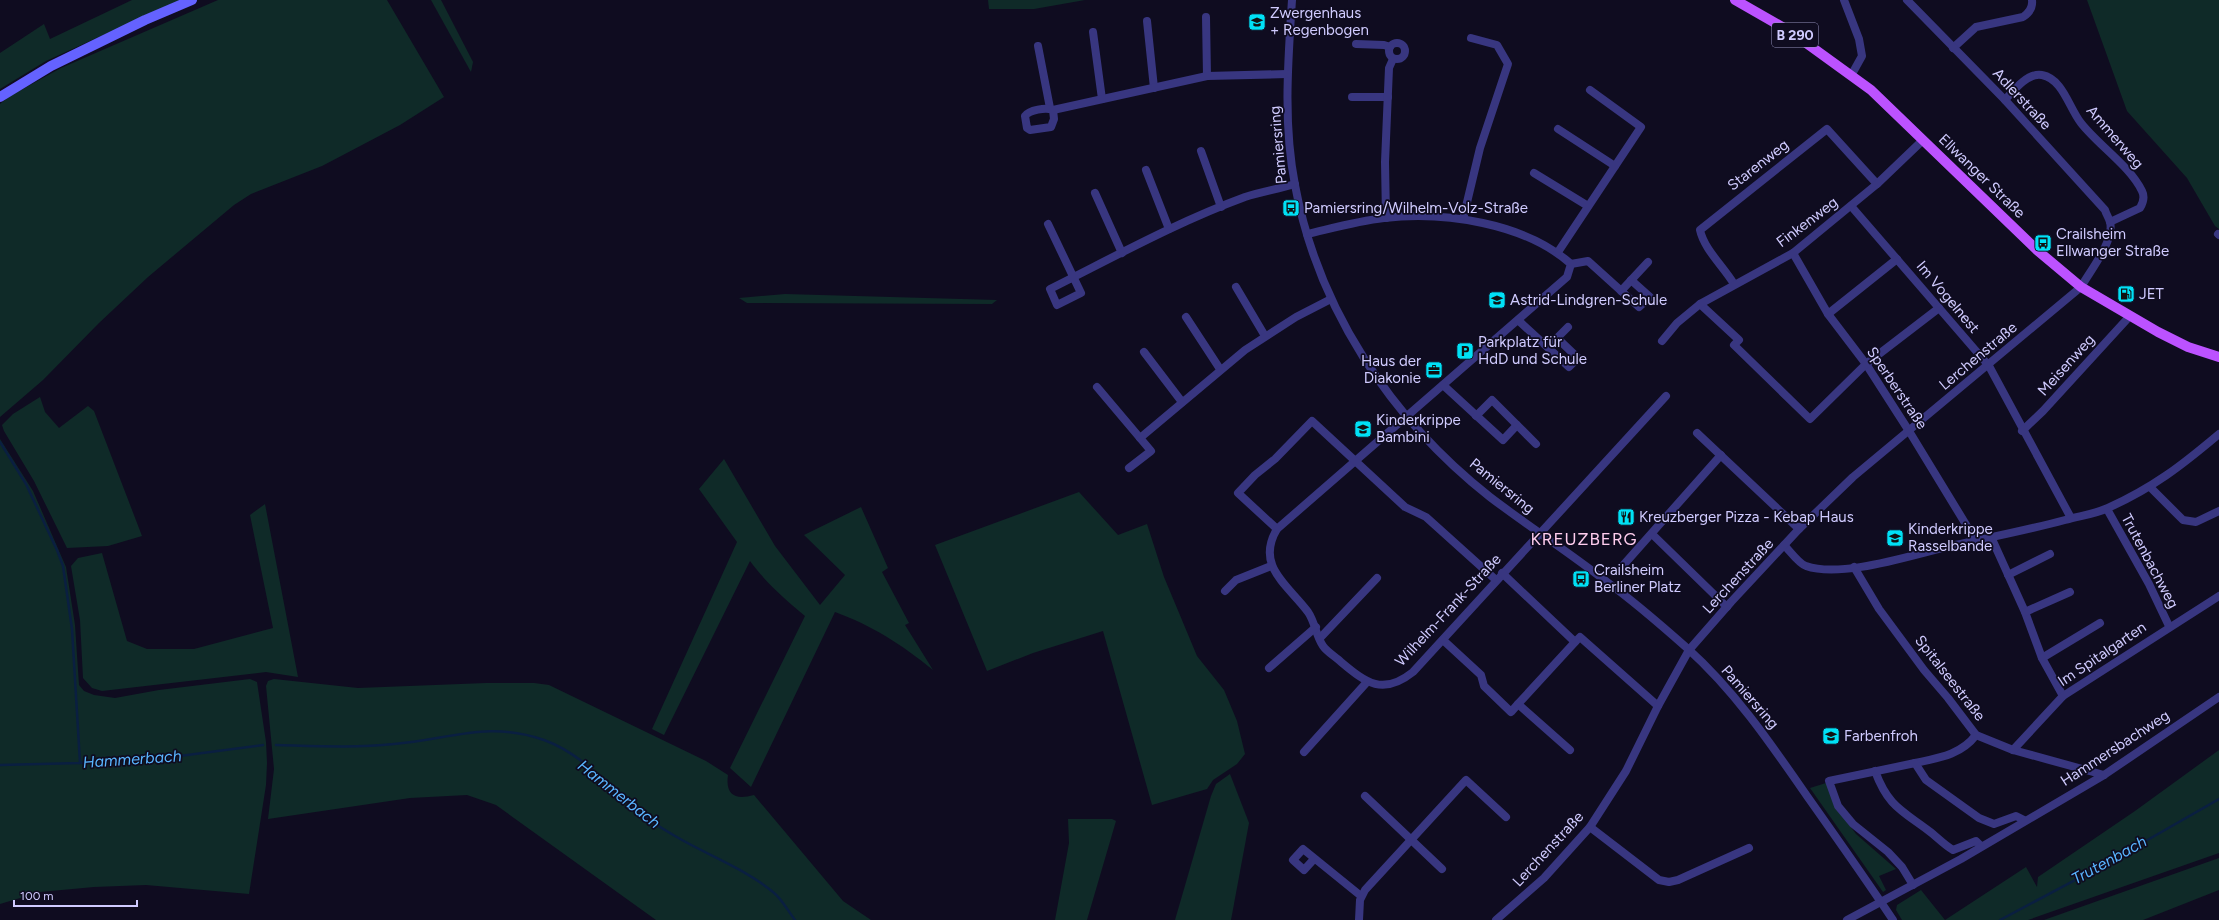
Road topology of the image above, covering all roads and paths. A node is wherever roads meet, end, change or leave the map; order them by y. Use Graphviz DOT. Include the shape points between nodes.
graph roads {
  1 [pos="192,0"];
  2 [pos="1292,0"];
  3 [pos="1734,0"];
  4 [pos="1844,0"];
  5 [pos="1907,0"];
  6 [pos="2032,0"];
  7 [pos="1206,17"];
  8 [pos="1147,21"];
  9 [pos="1093,32"];
  10 [pos="1471,38"];
  11 [pos="1356,44"];
  12 [pos="1038,46"];
  13 [pos="1390,47"];
  14 [pos="1953,48"];
  15 [pos="1393,59"];
  16 [pos="1287,74"];
  17 [pos="1852,74"];
  18 [pos="1207,76"];
  19 [pos="1154,88"];
  20 [pos="1590,90"];
  21 [pos="1352,97"];
  22 [pos="1388,97"];
  23 [pos="0,98"];
  24 [pos="1102,99"];
  25 [pos="2005,100"];
  26 [pos="1558,129"];
  27 [pos="1923,140"];
  28 [pos="1201,151"];
  29 [pos="1615,166"];
  30 [pos="1146,170"];
  31 [pos="1534,173"];
  32 [pos="1294,184"];
  33 [pos="1877,184"];
  34 [pos="1095,193"];
  35 [pos="1588,206"];
  36 [pos="1851,206"];
  37 [pos="1221,207"];
  38 [pos="1386,218"];
  39 [pos="1462,219"];
  40 [pos="2110,222"];
  41 [pos="1048,224"];
  42 [pos="1169,229"];
  43 [pos="1307,234"];
  44 [pos="1558,252"];
  45 [pos="1122,253"];
  46 [pos="1793,253"];
  47 [pos="1897,259"];
  48 [pos="1648,262"];
  49 [pos="1571,264"];
  50 [pos="1074,277"];
  51 [pos="1631,280"];
  52 [pos="1734,284"];
  53 [pos="1236,287"];
  54 [pos="2081,287"];
  55 [pos="1621,290"];
  56 [pos="1332,299"];
  57 [pos="1700,304"];
  58 [pos="1939,308"];
  59 [pos="1828,314"];
  60 [pos="1186,317"];
  61 [pos="2129,317"];
  62 [pos="1519,321"];
  63 [pos="1568,327"];
  64 [pos="1265,336"];
  65 [pos="1557,338"];
  66 [pos="1662,341"];
  67 [pos="1548,347"];
  68 [pos="1144,352"];
  69 [pos="2219,357"];
  70 [pos="1866,364"];
  71 [pos="1989,366"];
  72 [pos="1220,369"];
  73 [pos="1443,385"];
  74 [pos="1097,387"];
  75 [pos="1666,396"];
  76 [pos="1182,402"];
  77 [pos="1476,416"];
  78 [pos="1406,417"];
  79 [pos="1517,425"];
  80 [pos="2022,430"];
  81 [pos="1909,431"];
  82 [pos="1697,433"];
  83 [pos="2219,434"];
  84 [pos="1140,438"];
  85 [pos="1536,444"];
  86 [pos="1721,456"];
  87 [pos="1356,462"];
  88 [pos="1129,468"];
  89 [pos="2150,488"];
  90 [pos="2106,509"];
  91 [pos="2219,511"];
  92 [pos="2071,518"];
  93 [pos="1277,529"];
  94 [pos="1799,529"];
  95 [pos="1540,533"];
  96 [pos="1652,534"];
  97 [pos="1992,539"];
  98 [pos="1976,541"];
  99 [pos="1784,545"];
  100 [pos="2050,554"];
  101 [pos="1271,566"];
  102 [pos="1854,567"];
  103 [pos="1619,570"];
  104 [pos="1502,573"];
  105 [pos="2008,575"];
  106 [pos="1377,578"];
  107 [pos="1496,580"];
  108 [pos="1225,591"];
  109 [pos="2070,592"];
  110 [pos="2219,596"];
  111 [pos="1727,607"];
  112 [pos="2025,612"];
  113 [pos="2100,623"];
  114 [pos="2169,626"];
  115 [pos="1316,627"];
  116 [pos="1320,638"];
  117 [pos="1443,640"];
  118 [pos="1575,642"];
  119 [pos="1690,650"];
  120 [pos="2042,658"];
  121 [pos="1269,668"];
  122 [pos="1367,682"];
  123 [pos="2063,696"];
  124 [pos="2219,697"];
  125 [pos="1518,704"];
  126 [pos="1658,706"];
  127 [pos="1976,735"];
  128 [pos="1570,750"];
  129 [pos="2013,750"];
  130 [pos="1304,752"];
  131 [pos="1915,763"];
  132 [pos="1875,771"];
  133 [pos="2104,775"];
  134 [pos="1365,796"];
  135 [pos="1506,817"];
  136 [pos="2024,820"];
  137 [pos="1590,827"];
  138 [pos="1411,840"];
  139 [pos="1981,846"];
  140 [pos="1749,848"];
  141 [pos="1314,860"];
  142 [pos="1442,869"];
  143 [pos="1913,885"];
  144 [pos="1361,896"];
  145 [pos="1881,902"];
  146 [pos="1359,920"];
  147 [pos="1496,920"];
  148 [pos="1847,920"];
  149 [pos="1893,920"];
  1 -- 23 [label="main road" via="51,66"];
  2 -- 16 [label="street, Pamiersring"];
  3 -- 17 [label="main road, Ellwanger Straße / B 290" via="1791,32"];
  4 -- 17 [label="street" via="1859,39 1862,56"];
  5 -- 14 [label="street, Adlerstraße"];
  6 -- 14 [label="street" via="2032,5 2023,17 1976,27"];
  7 -- 18 [label="street"];
  8 -- 19 [label="street"];
  9 -- 24 [label="street"];
  10 -- 39 [label="street" via="1497,45 1508,64 1480,148"];
  11 -- 13 [label="street"];
  12 -- 24 [label="street" via="1051,113"];
  13 -- 15 [label="street"];
  13 -- 15 [label="street" via="1397,43 1405,49 1403,57"];
  14 -- 25 [label="street, Adlerstraße"];
  15 -- 22 [label="street" via="1389,68"];
  16 -- 18 [label="street"];
  16 -- 32 [label="street, Pamiersring"];
  17 -- 27 [label="main road, Ellwanger Straße / B 290"];
  18 -- 19 [label="street"];
  19 -- 24 [label="street"];
  20 -- 29 [label="street" via="1641,127"];
  21 -- 22 [label="street"];
  22 -- 38 [label="street"];
  25 -- 40 [label="street, Adlerstraße" via="2105,210"];
  25 -- 40 [label="street, Ammerweg" via="2027,79 2040,74 2050,78 2061,88 2081,123 2128,172 2142,192 2144,201 2140,208"];
  26 -- 29 [label="street"];
  27 -- 33 [label="street, Finkenweg"];
  27 -- 54 [label="main road, Ellwanger Straße / B 290" via="2038,251"];
  28 -- 37 [label="street"];
  29 -- 35 [label="street"];
  30 -- 42 [label="street"];
  31 -- 35 [label="street"];
  32 -- 37 [label="street" via="1246,197"];
  32 -- 43 [label="street, Pamiersring"];
  33 -- 36 [label="street, Finkenweg"];
  33 -- 52 [label="street, Starenweg" via="1827,129 1700,230 1702,240"];
  34 -- 45 [label="street"];
  35 -- 44 [label="street"];
  36 -- 46 [label="street, Finkenweg"];
  36 -- 47 [label="street, Im Vogelnest"];
  37 -- 42 [label="street"];
  38 -- 39 [label="street" via="1443,216"];
  38 -- 43 [label="street"];
  39 -- 44 [label="street" via="1505,229"];
  40 -- 54 [label="street, Lerchenstraße" via="2110,234 2105,247"];
  41 -- 50 [label="street"];
  42 -- 45 [label="street"];
  43 -- 56 [label="street, Pamiersring"];
  44 -- 49 [label="street"];
  45 -- 50 [label="street"];
  46 -- 52 [label="street, Finkenweg"];
  46 -- 59 [label="street, Sperberstraße"];
  47 -- 58 [label="street, Im Vogelnest"];
  47 -- 59 [label="street"];
  48 -- 51 [label="street"];
  49 -- 55 [label="street" via="1588,261"];
  49 -- 62 [label="street" via="1567,277"];
  50 -- 50 [label="street" via="1050,289 1057,305 1081,293"];
  51 -- 55 [label="street"];
  51 -- 55 [label="street" via="1650,297 1640,307"];
  52 -- 57 [label="street, Finkenweg"];
  53 -- 64 [label="street"];
  54 -- 61 [label="main road, Ellwanger Straße / B 290"];
  54 -- 71 [label="street, Lerchenstraße"];
  56 -- 64 [label="street"];
  56 -- 78 [label="street, Pamiersring" via="1368,366"];
  57 -- 66 [label="street, Finkenweg" via="1677,323"];
  57 -- 70 [label="street" via="1739,340 1734,344 1810,419"];
  58 -- 70 [label="street"];
  58 -- 71 [label="street, Im Vogelnest"];
  59 -- 70 [label="street, Sperberstraße"];
  60 -- 72 [label="street"];
  61 -- 69 [label="main road, Ellwanger Straße / B 290" via="2188,347"];
  61 -- 80 [label="street, Meisenweg" via="2043,411"];
  62 -- 67 [label="street"];
  62 -- 73 [label="street"];
  63 -- 65 [label="street"];
  64 -- 72 [label="street"];
  65 -- 67 [label="street"];
  65 -- 67 [label="street" via="1578,358 1569,367"];
  68 -- 76 [label="street"];
  70 -- 81 [label="street, Sperberstraße"];
  71 -- 80 [label="street, Im Vogelnest"];
  71 -- 81 [label="street, Lerchenstraße"];
  72 -- 76 [label="street"];
  73 -- 77 [label="street"];
  73 -- 78 [label="street"];
  74 -- 84 [label="street"];
  75 -- 95 [label="street, Wilhelm-Frank-Straße"];
  76 -- 84 [label="street"];
  77 -- 79 [label="street" via="1503,440"];
  77 -- 79 [label="street" via="1492,400"];
  78 -- 87 [label="street"];
  78 -- 95 [label="street, Pamiersring" via="1489,496"];
  79 -- 85 [label="street"];
  80 -- 92 [label="street, Im Vogelnest"];
  81 -- 94 [label="street, Lerchenstraße" via="1853,477"];
  81 -- 98 [label="street, Sperberstraße"];
  82 -- 86 [label="street"];
  83 -- 89 [label="street" via="2175,471"];
  84 -- 88 [label="street" via="1151,451"];
  86 -- 94 [label="street"];
  86 -- 96 [label="street"];
  87 -- 93 [label="street"];
  87 -- 93 [label="street" via="1312,421 1238,493"];
  87 -- 107 [label="street" via="1405,507 1426,517"];
  89 -- 90 [label="street"];
  89 -- 91 [label="street" via="2183,520 2196,522"];
  90 -- 92 [label="street"];
  90 -- 114 [label="street, Trutenbachweg" via="2149,584"];
  92 -- 97 [label="street"];
  93 -- 101 [label="street" via="1270,541"];
  94 -- 99 [label="street, Lerchenstraße"];
  95 -- 104 [label="street, Wilhelm-Frank-Straße"];
  95 -- 119 [label="street, Pamiersring" via="1608,582"];
  96 -- 103 [label="street"];
  96 -- 111 [label="street"];
  97 -- 98 [label="street"];
  97 -- 105 [label="street"];
  98 -- 102 [label="street"];
  99 -- 102 [label="street" via="1805,566 1828,569"];
  99 -- 111 [label="street, Lerchenstraße"];
  100 -- 105 [label="street"];
  101 -- 108 [label="street" via="1236,580"];
  101 -- 115 [label="street"];
  102 -- 127 [label="street, Spitalseestraße" via="1879,609"];
  104 -- 107 [label="street, Wilhelm-Frank-Straße"];
  104 -- 118 [label="street"];
  105 -- 112 [label="street"];
  106 -- 116 [label="street"];
  107 -- 117 [label="street, Wilhelm-Frank-Straße"];
  109 -- 112 [label="street"];
  110 -- 114 [label="street, Im Spitalgarten"];
  111 -- 119 [label="street, Lerchenstraße"];
  112 -- 120 [label="street"];
  113 -- 120 [label="street"];
  114 -- 123 [label="street, Im Spitalgarten"];
  115 -- 116 [label="street"];
  115 -- 121 [label="street"];
  116 -- 122 [label="street" via="1323,646"];
  117 -- 122 [label="street, Wilhelm-Frank-Straße" via="1402,681 1386,685"];
  117 -- 125 [label="street" via="1481,675 1484,686 1511,712"];
  118 -- 125 [label="street"];
  118 -- 126 [label="street" via="1580,637"];
  119 -- 126 [label="street, Lerchenstraße"];
  119 -- 145 [label="street, Pamiersring" via="1753,718"];
  120 -- 123 [label="street"];
  122 -- 130 [label="street"];
  123 -- 129 [label="street, Im Spitalgarten"];
  124 -- 133 [label="street, Hammersbachweg"];
  125 -- 128 [label="street"];
  126 -- 137 [label="street, Lerchenstraße" via="1625,773"];
  127 -- 129 [label="street, Spitalseestraße"];
  127 -- 131 [label="street" via="1962,749 1946,756"];
  129 -- 133 [label="street, Spitalseestraße"];
  131 -- 132 [label="street"];
  131 -- 136 [label="street, Hammersbachweg" via="1926,780 1941,793 1989,823 2000,823 2016,816"];
  132 -- 139 [label="street" via="1882,790 1895,806 1946,846 1953,850 1976,841"];
  132 -- 143 [label="street" via="1829,781 1838,806 1852,824 1888,852 1902,867"];
  133 -- 136 [label="street, Hammersbachweg"];
  134 -- 138 [label="street"];
  135 -- 138 [label="street" via="1466,780"];
  136 -- 139 [label="street, Hammersbachweg"];
  137 -- 140 [label="street" via="1659,880 1669,882"];
  137 -- 147 [label="street, Lerchenstraße" via="1544,878"];
  138 -- 142 [label="street"];
  138 -- 144 [label="street"];
  139 -- 143 [label="street, Hammersbachweg"];
  141 -- 144 [label="street"];
  143 -- 145 [label="street, Hammersbachweg"];
  144 -- 146 [label="street"];
  145 -- 148 [label="street, Hammersbachweg"];
  145 -- 149 [label="street, Pamiersring"];
}
